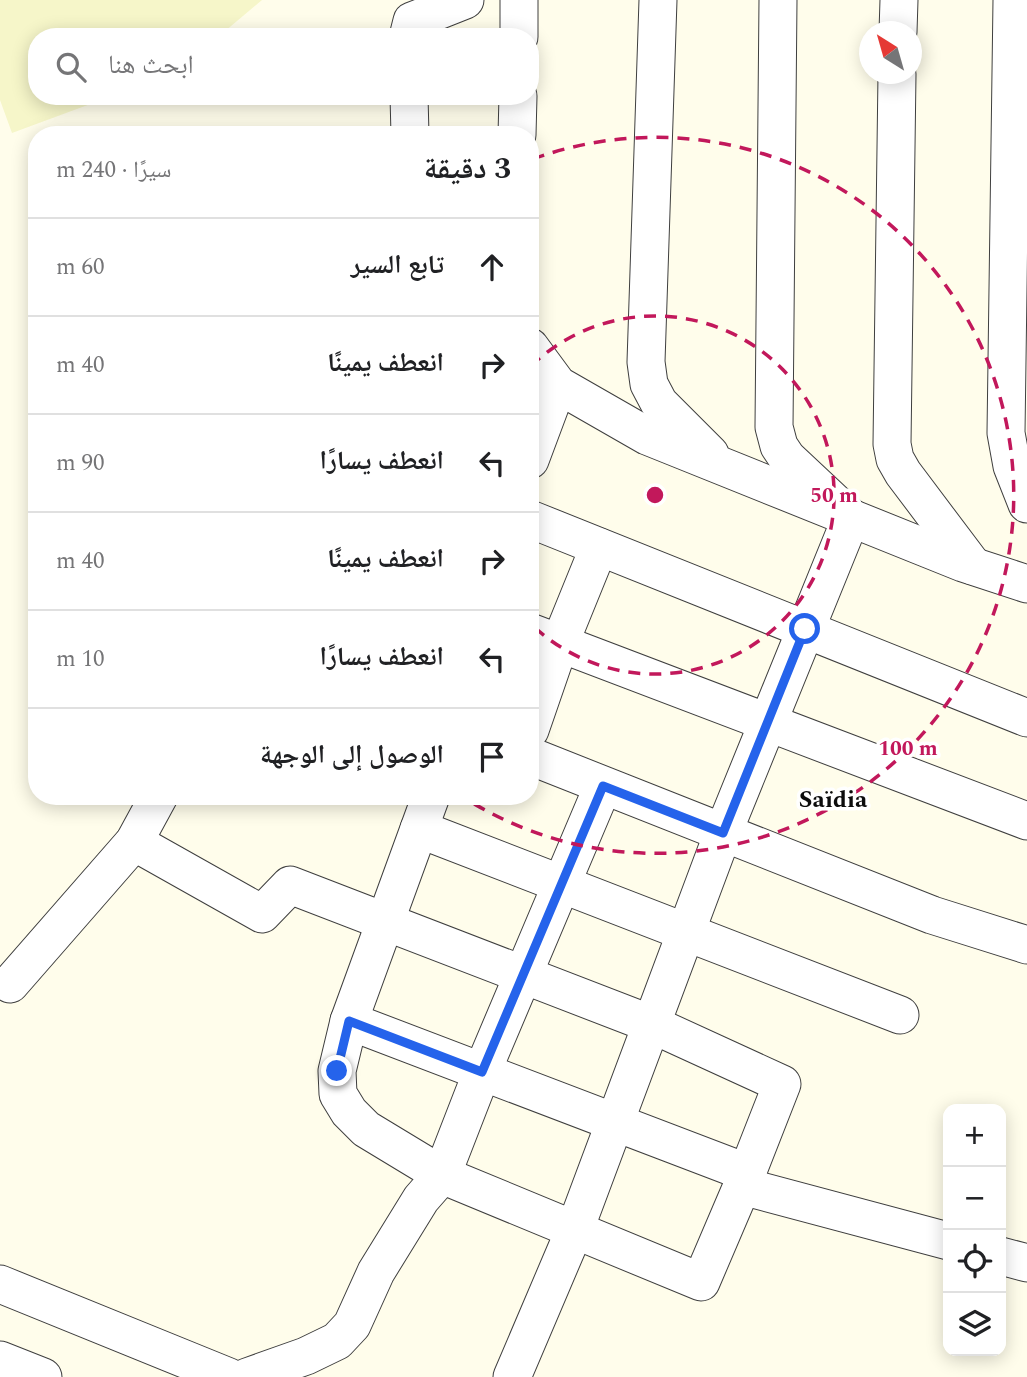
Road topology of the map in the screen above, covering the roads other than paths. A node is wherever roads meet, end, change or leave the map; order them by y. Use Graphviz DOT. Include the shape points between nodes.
graph roads {
  1 [pos="465,0"];
  2 [pos="519,0"];
  3 [pos="658,0"];
  4 [pos="778,0"];
  5 [pos="899,0"];
  6 [pos="1012,0"];
  7 [pos="898,21"];
  8 [pos="410,28"];
  9 [pos="519,28"];
  10 [pos="897,84"];
  11 [pos="409,105"];
  12 [pos="518,105"];
  13 [pos="410,126"];
  14 [pos="517,126"];
  15 [pos="544,380"];
  16 [pos="539,409"];
  17 [pos="723,467"];
  18 [pos="1027,504"];
  19 [pos="850,518"];
  20 [pos="539,523"];
  21 [pos="598,547"];
  22 [pos="973,566"];
  23 [pos="1027,584"];
  24 [pos="805,629"];
  25 [pos="545,638"];
  26 [pos="539,675"];
  27 [pos="1027,718"];
  28 [pos="767,723"];
  29 [pos="539,761"];
  30 [pos="603,786"];
  31 [pos="154,805"];
  32 [pos="425,813"];
  33 [pos="1027,821"];
  34 [pos="723,833"];
  35 [pos="134,842"];
  36 [pos="562,885"];
  37 [pos="385,921"];
  38 [pos="685,934"];
  39 [pos="1025,936"];
  40 [pos="524,975"];
  41 [pos="10,984"];
  42 [pos="900,1015"];
  43 [pos="349,1021"];
  44 [pos="651,1024"];
  45 [pos="482,1072"];
  46 [pos="615,1122"];
  47 [pos="442,1175"];
  48 [pos="745,1179"];
  49 [pos="575,1229"];
  50 [pos="943,1239"];
  51 [pos="1006,1257"];
  52 [pos="1027,1263"];
  53 [pos="0,1284"];
  54 [pos="0,1360"];
  55 [pos="217,1375"];
  56 [pos="43,1377"];
  57 [pos="247,1377"];
  58 [pos="512,1377"];
  1 -- 8 [label="street" via="412,21"];
  2 -- 9 [label="street"];
  3 -- 17 [label="street" via="647,373 659,403"];
  4 -- 19 [label="street" via="774,427 787,458"];
  5 -- 7 [label="street"];
  6 -- 18 [label="street" via="1006,433 1012,466"];
  10 -- 22 [label="street" via="892,444 903,473"];
  11 -- 13 [label="street"];
  12 -- 14 [label="street"];
  15 -- 16 [label="street"];
  15 -- 17 [label="street" via="647,436"];
  17 -- 19 [label="street"];
  19 -- 22 [label="street"];
  19 -- 24 [label="street"];
  20 -- 21 [label="street"];
  21 -- 24 [label="street"];
  21 -- 25 [label="street"];
  22 -- 23 [label="street"];
  24 -- 27 [label="street"];
  24 -- 28 [label="street"];
  25 -- 26 [label="street"];
  25 -- 28 [label="street"];
  28 -- 33 [label="street"];
  28 -- 34 [label="street"];
  29 -- 30 [label="street"];
  30 -- 34 [label="street"];
  30 -- 36 [label="street"];
  31 -- 35 [label="street"];
  32 -- 36 [label="street"];
  32 -- 37 [label="street"];
  34 -- 38 [label="street"];
  34 -- 39 [label="street" via="932,915"];
  35 -- 37 [label="street" via="261,914 290,885"];
  35 -- 41 [label="street"];
  36 -- 38 [label="street"];
  36 -- 40 [label="street"];
  37 -- 40 [label="street"];
  37 -- 43 [label="street"];
  38 -- 42 [label="street"];
  38 -- 44 [label="street"];
  40 -- 44 [label="street"];
  40 -- 45 [label="street"];
  43 -- 45 [label="street"];
  43 -- 47 [label="street" via="337,1071 338,1094 366,1129"];
  44 -- 46 [label="street"];
  44 -- 48 [label="street" via="782,1084"];
  45 -- 46 [label="street"];
  45 -- 47 [label="street"];
  46 -- 48 [label="street"];
  46 -- 49 [label="street"];
  47 -- 49 [label="street"];
  47 -- 57 [label="street" via="421,1199 376,1272 352,1325 337,1341"];
  48 -- 49 [label="street" via="701,1282"];
  48 -- 50 [label="street"];
  49 -- 58 [label="street"];
  51 -- 52 [label="street"];
  53 -- 55 [label="street"];
  54 -- 56 [label="street"];
}
